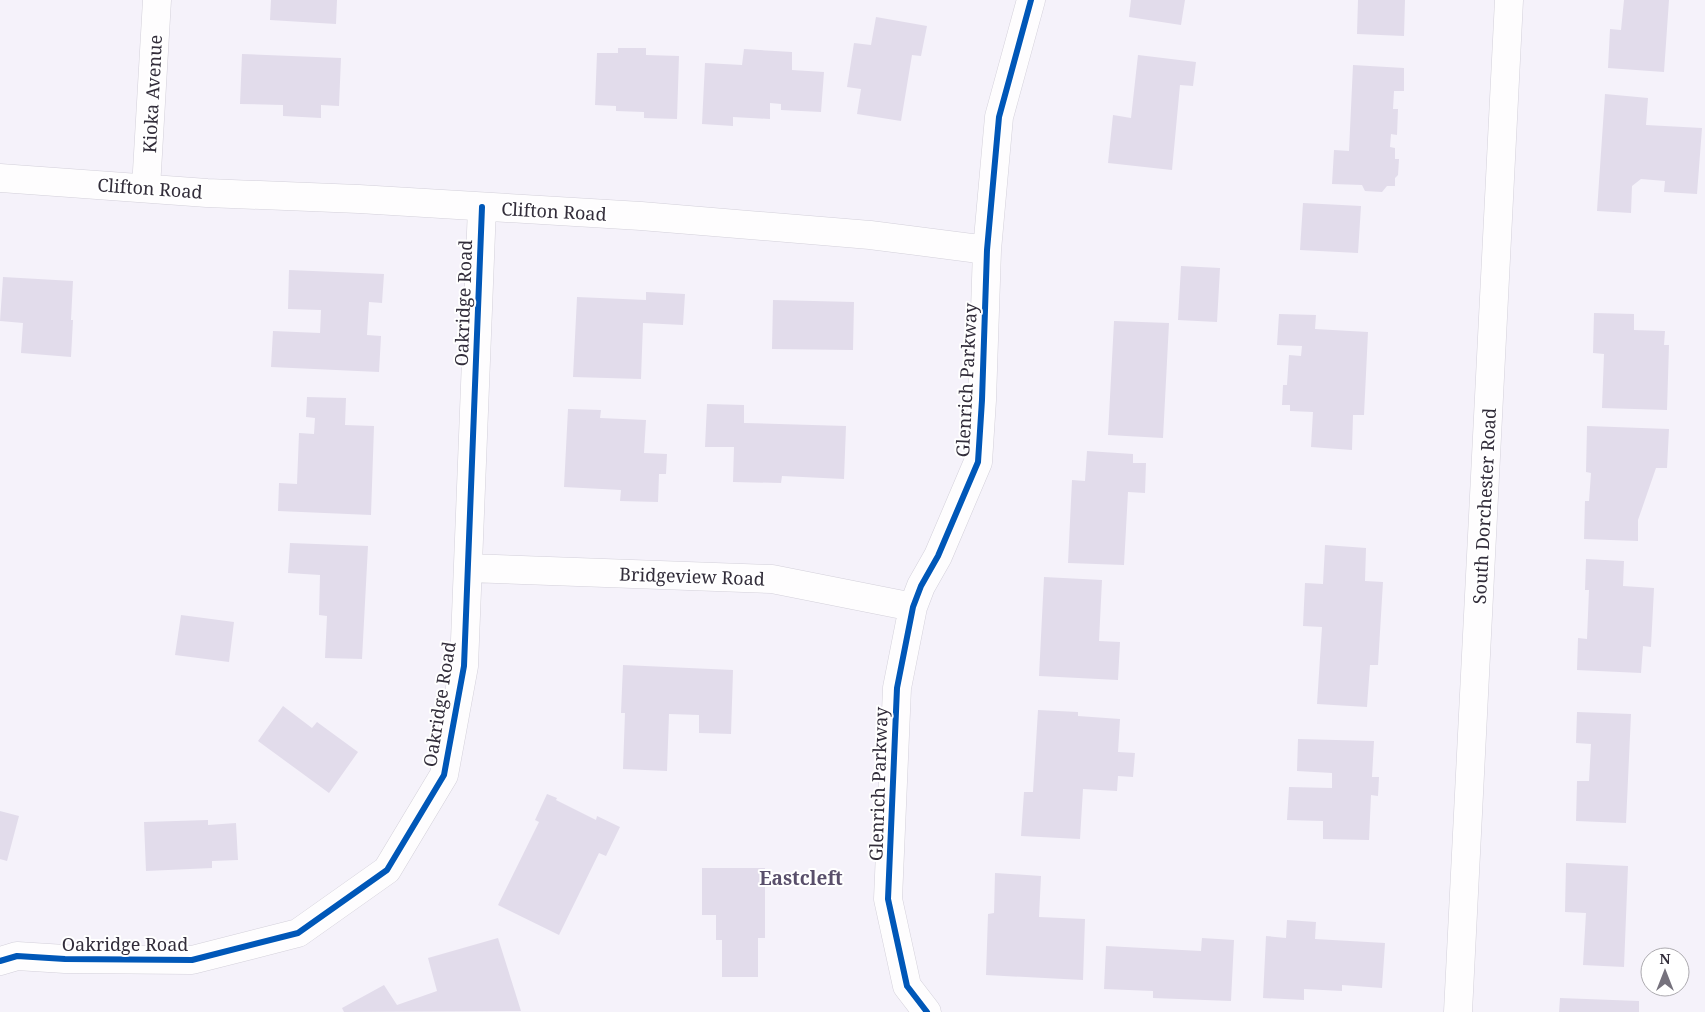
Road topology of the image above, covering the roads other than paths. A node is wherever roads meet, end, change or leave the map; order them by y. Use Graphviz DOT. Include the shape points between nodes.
graph roads {
  1 [pos="157,0"];
  2 [pos="1031,0"];
  3 [pos="1510,0"];
  4 [pos="0,178"];
  5 [pos="146,188"];
  6 [pos="482,208"];
  7 [pos="987,250"];
  8 [pos="468,568"];
  9 [pos="914,606"];
  10 [pos="0,961"];
  11 [pos="927,1012"];
  12 [pos="1458,1012"];
  1 -- 5 [label="street, Kioka Avenue"];
  2 -- 7 [label="street, Glenrich Parkway" via="999,116"];
  3 -- 12 [label="street, South Dorchester Road"];
  4 -- 5 [label="street, Clifton Road"];
  5 -- 6 [label="street, Clifton Road"];
  6 -- 7 [label="street, Clifton Road" via="641,216"];
  6 -- 8 [label="street, Oakridge Road"];
  7 -- 9 [label="street, Glenrich Parkway" via="978,462"];
  8 -- 9 [label="street, Bridgeview Road" via="772,579"];
  8 -- 10 [label="street, Oakridge Road" via="464,666 444,775 387,870 298,933 192,960 17,956"];
  9 -- 11 [label="street, Glenrich Parkway" via="897,688 888,899 907,986"];
}
